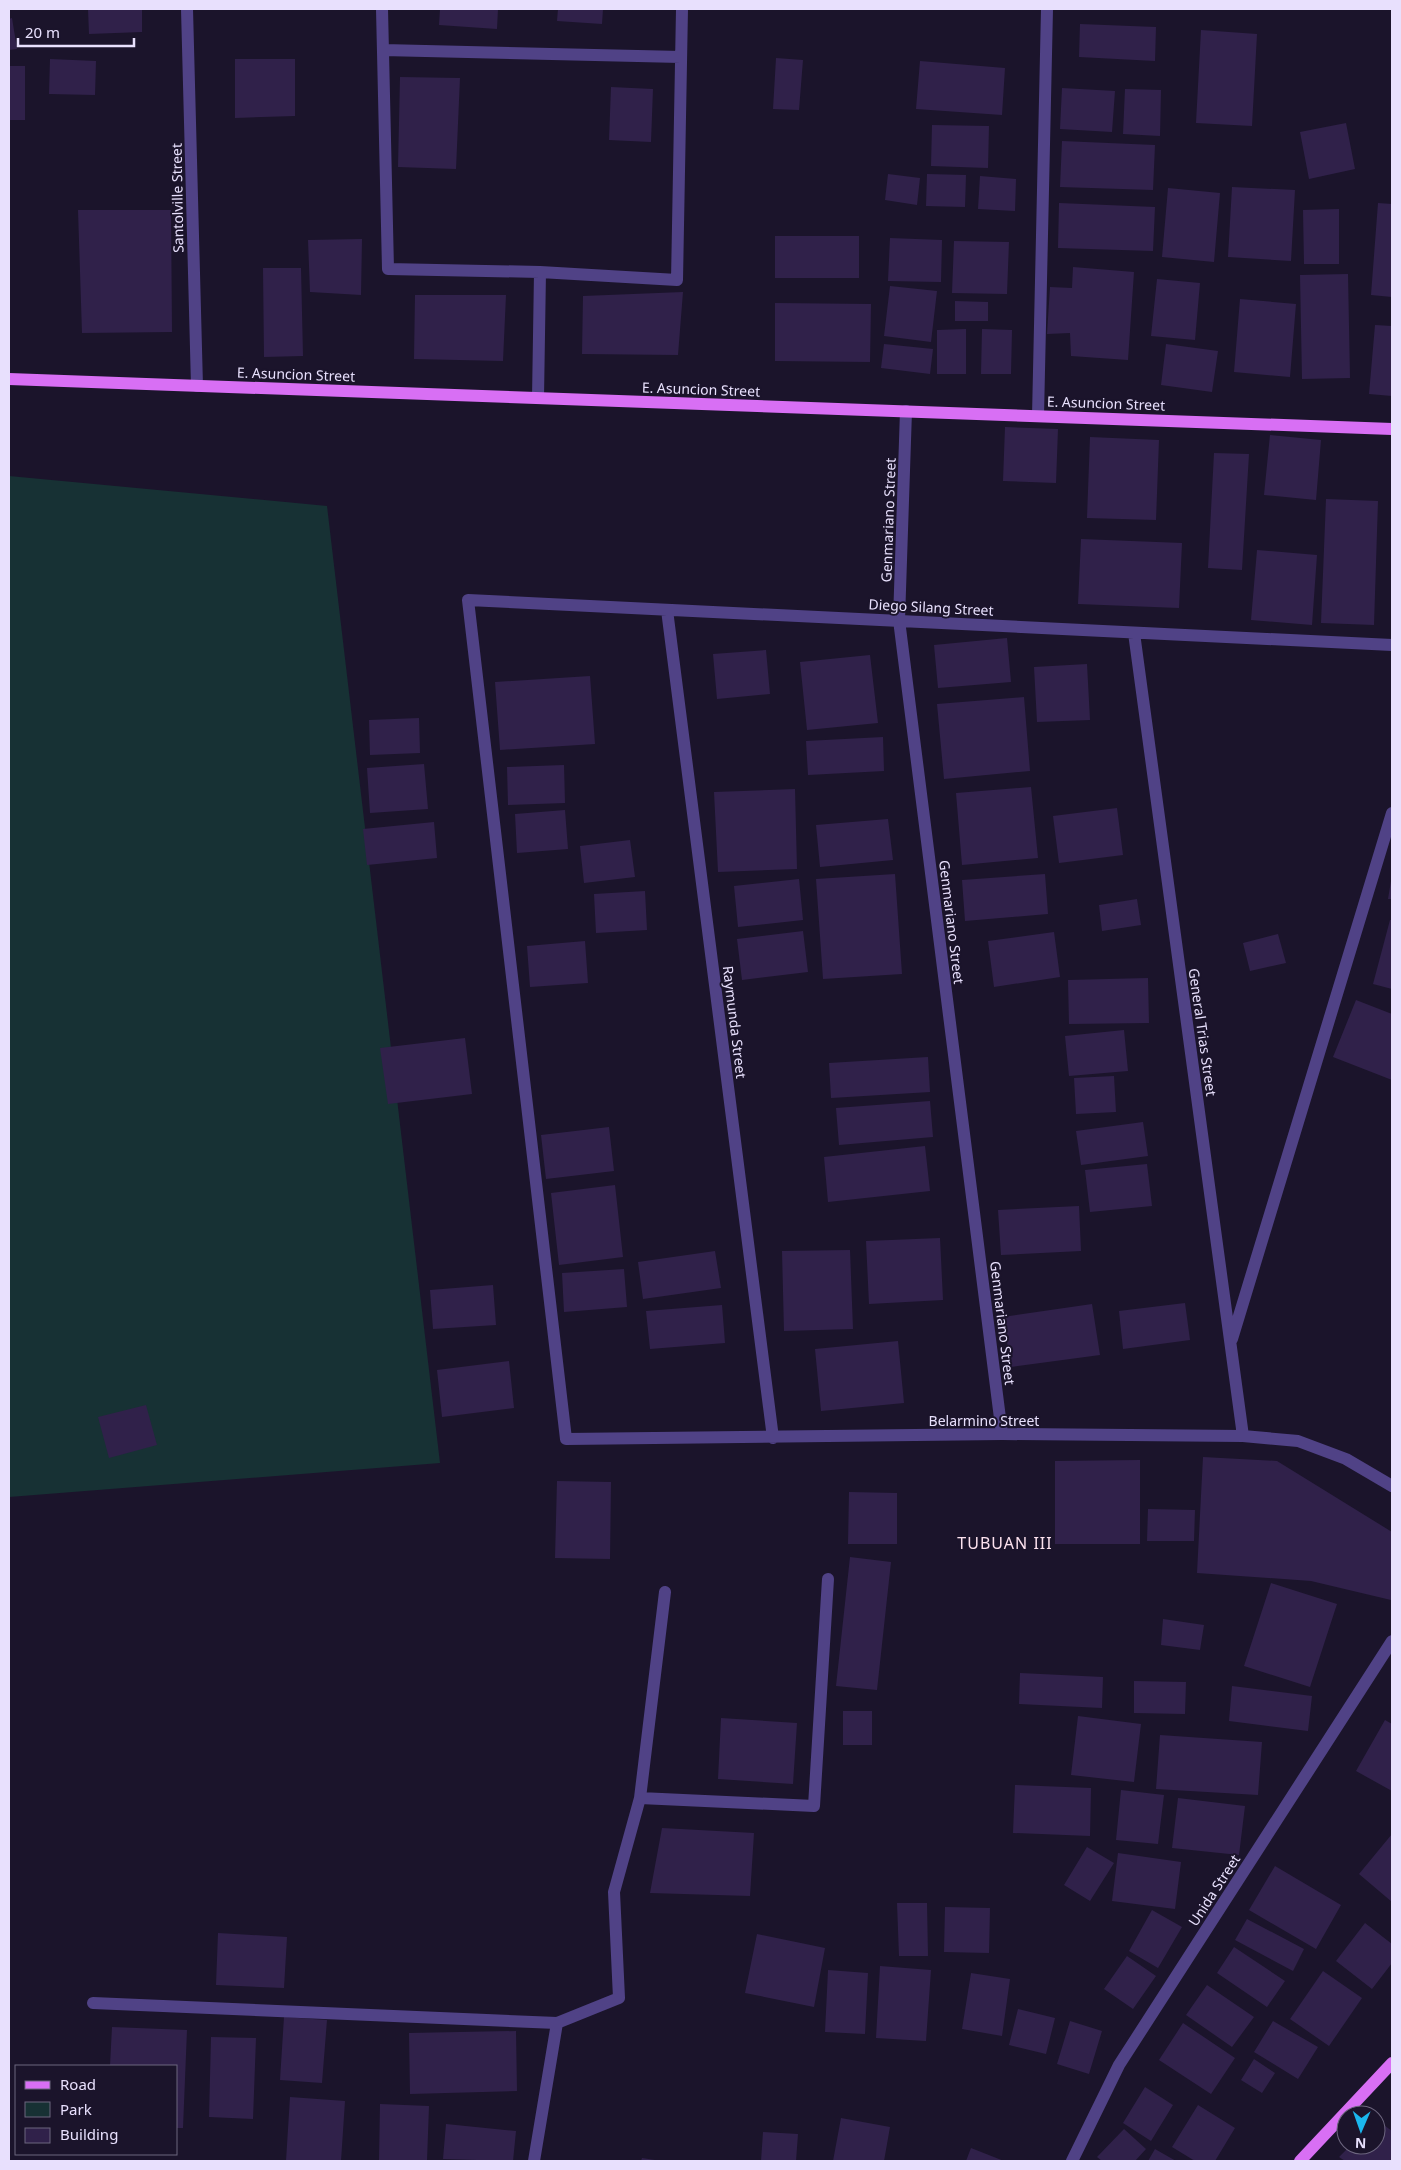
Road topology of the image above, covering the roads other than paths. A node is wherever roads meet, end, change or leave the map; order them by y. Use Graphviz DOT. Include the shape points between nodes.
graph roads {
  1 [pos="188,9"];
  2 [pos="382,9"];
  3 [pos="682,9"];
  4 [pos="1046,9"];
  5 [pos="383,50"];
  6 [pos="682,57"];
  7 [pos="540,272"];
  8 [pos="9,379"];
  9 [pos="196,386"];
  10 [pos="538,398"];
  11 [pos="906,411"];
  12 [pos="1038,416"];
  13 [pos="1392,429"];
  14 [pos="667,610"];
  15 [pos="899,620"];
  16 [pos="1134,633"];
  17 [pos="1392,645"];
  18 [pos="1392,813"];
  19 [pos="1230,1344"];
  20 [pos="1002,1434"];
  21 [pos="1243,1436"];
  22 [pos="772,1438"];
  23 [pos="566,1439"];
  24 [pos="1392,1486"];
  25 [pos="828,1579"];
  26 [pos="665,1592"];
  27 [pos="1392,1641"];
  28 [pos="640,1798"];
  29 [pos="93,2003"];
  30 [pos="557,2023"];
  31 [pos="1392,2062"];
  32 [pos="534,2161"];
  33 [pos="1072,2161"];
  34 [pos="1300,2161"];
  1 -- 9 [label="street, Santolville Street"];
  2 -- 5 [label="street"];
  3 -- 6 [label="street"];
  4 -- 12 [label="street"];
  5 -- 6 [label="street"];
  5 -- 7 [label="street" via="388,269"];
  6 -- 7 [label="street" via="677,280"];
  7 -- 10 [label="street"];
  8 -- 9 [label="main road, E. Asuncion Street"];
  9 -- 10 [label="main road, E. Asuncion Street"];
  10 -- 11 [label="main road, E. Asuncion Street"];
  11 -- 12 [label="main road, E. Asuncion Street"];
  11 -- 15 [label="street, Genmariano Street"];
  12 -- 13 [label="main road, E. Asuncion Street"];
  14 -- 15 [label="street, Diego Silang Street"];
  14 -- 22 [label="street, Raymunda Street"];
  14 -- 23 [label="street, Diego Silang Street" via="468,600"];
  15 -- 16 [label="street, Diego Silang Street"];
  15 -- 20 [label="street, Genmariano Street"];
  16 -- 17 [label="street, Diego Silang Street"];
  16 -- 19 [label="street, General Trias Street"];
  18 -- 19 [label="street"];
  19 -- 21 [label="street, General Trias Street"];
  20 -- 21 [label="street, Belarmino Street"];
  20 -- 22 [label="street, Belarmino Street"];
  21 -- 24 [label="street, Belarmino Street" via="1298,1441 1346,1459"];
  22 -- 23 [label="street, Belarmino Street"];
  25 -- 28 [label="street" via="814,1806"];
  26 -- 28 [label="street"];
  27 -- 33 [label="street, Unida Street" via="1119,2065"];
  28 -- 30 [label="street" via="614,1892 619,1998"];
  29 -- 30 [label="street"];
  30 -- 32 [label="street"];
  31 -- 34 [label="main road"];
}
